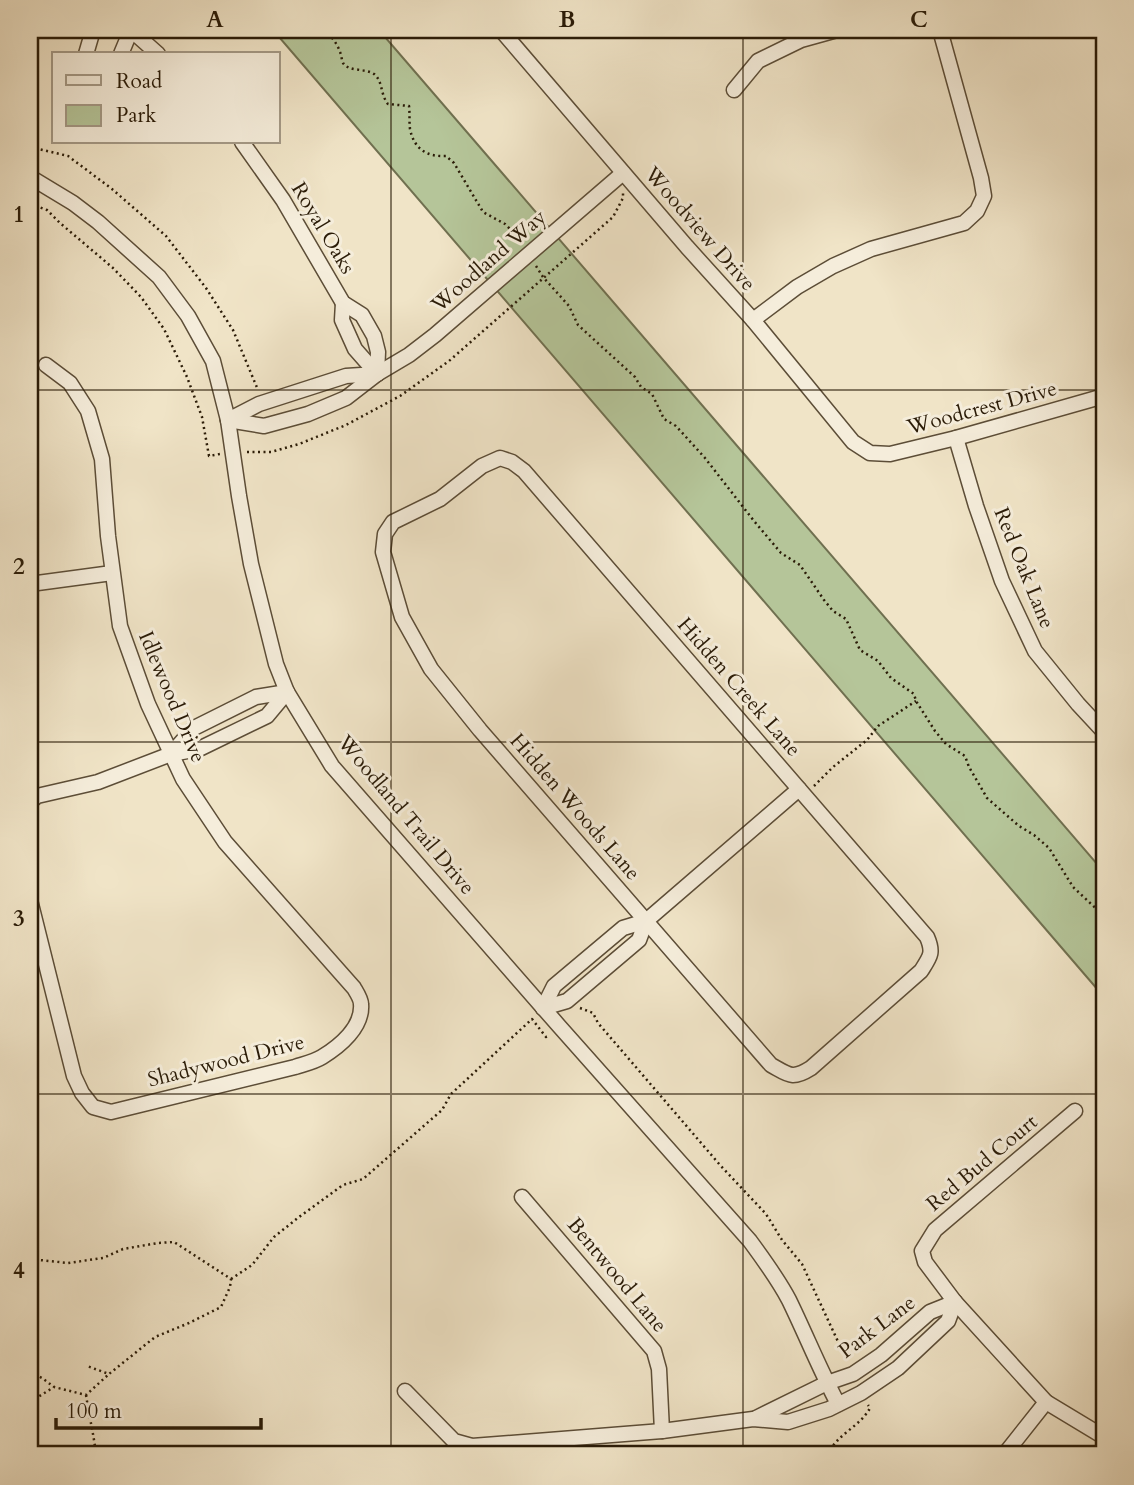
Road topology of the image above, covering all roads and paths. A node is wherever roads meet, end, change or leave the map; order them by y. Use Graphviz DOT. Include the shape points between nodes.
graph roads {
  1 [pos="93,30"];
  2 [pos="131,30"];
  3 [pos="324,30"];
  4 [pos="501,30"];
  5 [pos="837,30"];
  6 [pos="940,30"];
  7 [pos="87,52"];
  8 [pos="122,52"];
  9 [pos="156,52"];
  10 [pos="734,90"];
  11 [pos="243,144"];
  12 [pos="30,147"];
  13 [pos="623,173"];
  14 [pos="30,177"];
  15 [pos="30,209"];
  16 [pos="527,255"];
  17 [pos="543,277"];
  18 [pos="343,303"];
  19 [pos="753,320"];
  20 [pos="46,365"];
  21 [pos="377,374"];
  22 [pos="1104,396"];
  23 [pos="259,404"];
  24 [pos="228,420"];
  25 [pos="956,438"];
  26 [pos="233,452"];
  27 [pos="870,453"];
  28 [pos="385,534"];
  29 [pos="112,573"];
  30 [pos="30,584"];
  31 [pos="287,692"];
  32 [pos="916,701"];
  33 [pos="1104,732"];
  34 [pos="171,754"];
  35 [pos="802,792"];
  36 [pos="30,802"];
  37 [pos="30,900"];
  38 [pos="1104,916"];
  39 [pos="646,921"];
  40 [pos="361,1002"];
  41 [pos="543,1008"];
  42 [pos="559,1026"];
  43 [pos="790,1075"];
  44 [pos="1075,1111"];
  45 [pos="522,1197"];
  46 [pos="30,1259"];
  47 [pos="231,1279"];
  48 [pos="955,1302"];
  49 [pos="87,1366"];
  50 [pos="30,1372"];
  51 [pos="109,1374"];
  52 [pos="827,1383"];
  53 [pos="54,1388"];
  54 [pos="405,1391"];
  55 [pos="86,1395"];
  56 [pos="30,1402"];
  57 [pos="1046,1402"];
  58 [pos="838,1404"];
  59 [pos="753,1419"];
  60 [pos="662,1431"];
  61 [pos="1104,1437"];
  62 [pos="96,1455"];
  63 [pos="1004,1455"];
  1 -- 7 [label="street"];
  2 -- 8 [label="street"];
  2 -- 9 [label="street"];
  3 -- 16 [label="path" via="334,38 349,68 376,76 387,104 409,106 414,142 424,152 446,156 454,163 483,212 505,224"];
  4 -- 13 [label="street, Woodview Drive"];
  5 -- 10 [label="street" via="801,40 758,61"];
  6 -- 19 [label="street" via="981,177 984,196 976,211 964,223 871,249 833,266"];
  11 -- 18 [label="street, Royal Oaks" via="284,200"];
  12 -- 23 [label="path" via="68,156 166,236 233,330 259,392"];
  13 -- 16 [label="street, Woodland Way"];
  13 -- 17 [label="path" via="623,198 613,217"];
  13 -- 19 [label="street, Woodview Drive"];
  14 -- 24 [label="street, Woodland Trail Drive" via="98,222 159,277 213,361"];
  15 -- 26 [label="path" via="47,210 141,297 164,329 187,377 202,417 209,456"];
  16 -- 17 [label="path"];
  16 -- 21 [label="street, Woodland Way" via="435,335"];
  17 -- 26 [label="path" via="449,361 400,396 299,444 271,452"];
  17 -- 32 [label="path" via="569,306 578,325 652,394 663,419 676,426 781,553 800,565 833,611 846,619 860,650 878,661"];
  18 -- 21 [label="street, Royal Oaks" via="342,320 355,349"];
  18 -- 21 [label="street, Royal Oaks" via="362,315 374,336"];
  19 -- 27 [label="street, Woodview Drive" via="853,442"];
  20 -- 29 [label="street, Idlewood Drive" via="70,383 88,411 102,459"];
  21 -- 23 [label="street, Woodland Way" via="346,376"];
  21 -- 24 [label="street, Woodland Way" via="346,398 309,414 264,426"];
  22 -- 25 [label="street, Woodcrest Drive"];
  23 -- 24 [label="street, Woodland Way"];
  24 -- 26 [label="street, Woodland Trail Drive"];
  25 -- 27 [label="street, Woodcrest Drive" via="890,454"];
  25 -- 33 [label="street, Red Oak Lane" via="1002,580 1035,651"];
  26 -- 31 [label="street, Woodland Trail Drive" via="251,564"];
  28 -- 35 [label="street, Hidden Creek Lane" via="393,522 440,499 482,467 500,458 512,462"];
  28 -- 39 [label="street, Hidden Woods Lane" via="383,552 402,617 431,669"];
  29 -- 30 [label="street"];
  29 -- 34 [label="street, Idlewood Drive" via="120,625"];
  31 -- 34 [label="street" via="267,716 200,749"];
  31 -- 34 [label="street" via="256,697 194,728"];
  31 -- 41 [label="street, Woodland Trail Drive" via="332,766"];
  32 -- 35 [label="path" via="877,726"];
  32 -- 38 [label="path" via="934,731 965,756 988,798 1049,848 1073,887"];
  34 -- 36 [label="street"];
  34 -- 40 [label="street, Idlewood Drive" via="225,842 354,988"];
  35 -- 39 [label="street"];
  35 -- 43 [label="street, Hidden Creek Lane" via="926,937 931,955 921,971 811,1068"];
  37 -- 40 [label="street, Shadywood Drive" via="74,1076 93,1107 111,1112 320,1058 353,1031"];
  39 -- 41 [label="street" via="623,928 554,986"];
  39 -- 43 [label="street, Hidden Woods Lane" via="771,1065"];
  41 -- 42 [label="street, Woodland Trail Drive"];
  42 -- 47 [label="path" via="546,1037 532,1019 451,1094 442,1110 363,1179 343,1185 299,1217 274,1237 252,1265"];
  42 -- 52 [label="street, Woodland Trail Drive" via="750,1241 788,1298"];
  44 -- 48 [label="street, Red Bud Court" via="935,1230 922,1251 925,1262"];
  45 -- 60 [label="street, Bentwood Lane" via="654,1351"];
  46 -- 47 [label="path" via="68,1263 174,1242"];
  47 -- 51 [label="path" via="221,1307 155,1337"];
  48 -- 52 [label="street, Park Lane" via="930,1312 853,1374"];
  48 -- 57 [label="street"];
  48 -- 58 [label="street, Park Lane" via="948,1321 898,1368"];
  49 -- 51 [label="path"];
  50 -- 53 [label="path"];
  51 -- 55 [label="path"];
  52 -- 58 [label="street, Woodland Trail Drive"];
  52 -- 59 [label="street, Park Lane"];
  53 -- 55 [label="path"];
  53 -- 56 [label="path"];
  54 -- 60 [label="street, Park Lane" via="454,1441 472,1446"];
  55 -- 62 [label="path"];
  57 -- 61 [label="street"];
  57 -- 63 [label="street"];
  58 -- 59 [label="street, Park Lane" via="788,1422"];
  59 -- 60 [label="street, Park Lane"];
}
